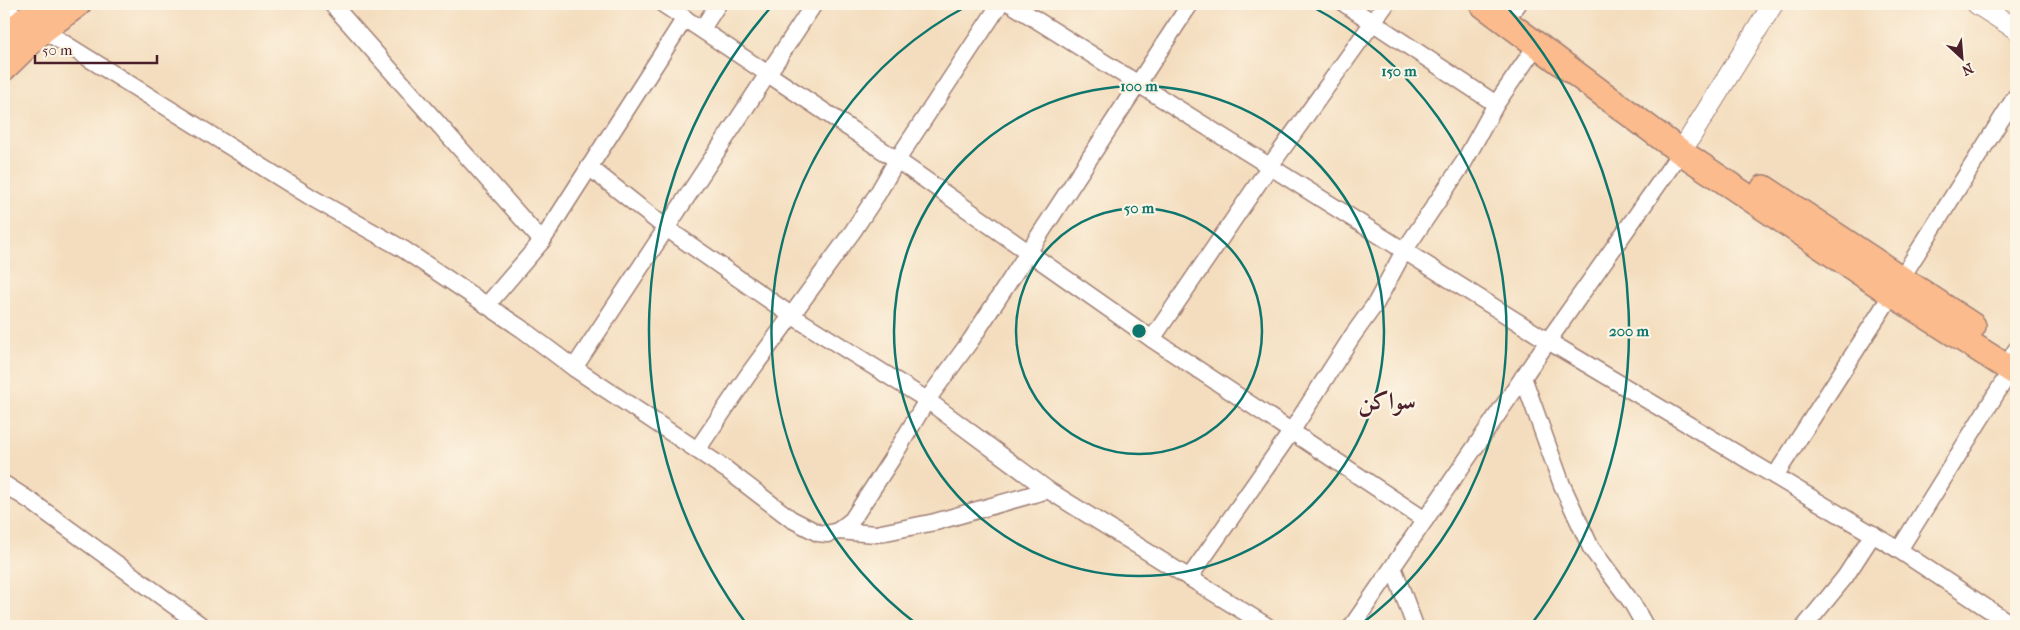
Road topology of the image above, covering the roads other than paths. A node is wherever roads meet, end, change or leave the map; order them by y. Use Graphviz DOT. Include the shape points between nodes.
graph roads {
  1 [pos="42,4"];
  2 [pos="78,4"];
  3 [pos="332,4"];
  4 [pos="662,4"];
  5 [pos="718,4"];
  6 [pos="814,4"];
  7 [pos="1000,4"];
  8 [pos="1011,4"];
  9 [pos="1190,4"];
  10 [pos="1345,4"];
  11 [pos="1386,4"];
  12 [pos="1482,4"];
  13 [pos="1773,4"];
  14 [pos="1977,4"];
  15 [pos="1514,5"];
  16 [pos="686,18"];
  17 [pos="23,20"];
  18 [pos="1374,22"];
  19 [pos="702,29"];
  20 [pos="2016,29"];
  21 [pos="4,38"];
  22 [pos="1536,46"];
  23 [pos="4,68"];
  24 [pos="768,73"];
  25 [pos="1138,85"];
  26 [pos="2016,96"];
  27 [pos="1496,104"];
  28 [pos="1685,146"];
  29 [pos="897,160"];
  30 [pos="1270,166"];
  31 [pos="589,167"];
  32 [pos="666,228"];
  33 [pos="542,241"];
  34 [pos="1404,251"];
  35 [pos="1028,253"];
  36 [pos="1897,285"];
  37 [pos="487,305"];
  38 [pos="791,315"];
  39 [pos="1152,339"];
  40 [pos="1548,341"];
  41 [pos="2015,360"];
  42 [pos="574,368"];
  43 [pos="1523,377"];
  44 [pos="927,400"];
  45 [pos="1291,432"];
  46 [pos="697,450"];
  47 [pos="1776,476"];
  48 [pos="4,484"];
  49 [pos="1048,490"];
  50 [pos="1425,520"];
  51 [pos="838,531"];
  52 [pos="1873,534"];
  53 [pos="1899,550"];
  54 [pos="1393,567"];
  55 [pos="1189,578"];
  56 [pos="1804,625"];
  57 [pos="202,626"];
  58 [pos="1267,626"];
  59 [pos="1352,626"];
  60 [pos="1415,626"];
  61 [pos="1645,626"];
  62 [pos="2014,626"];
  1 -- 17 [label="main road"];
  2 -- 17 [label="main road"];
  3 -- 33 [label="street"];
  4 -- 16 [label="street"];
  5 -- 19 [label="street"];
  6 -- 24 [label="street"];
  7 -- 29 [label="street"];
  8 -- 25 [label="street"];
  9 -- 25 [label="street"];
  10 -- 18 [label="street"];
  11 -- 18 [label="street"];
  12 -- 22 [label="main road"];
  13 -- 28 [label="street"];
  14 -- 20 [label="street"];
  15 -- 28 [label="main road"];
  16 -- 19 [label="street"];
  16 -- 31 [label="street"];
  17 -- 21 [label="main road"];
  17 -- 23 [label="main road"];
  17 -- 37 [label="street" via="306,194 403,249"];
  18 -- 27 [label="street"];
  18 -- 30 [label="street"];
  19 -- 24 [label="street"];
  22 -- 27 [label="street"];
  22 -- 28 [label="main road"];
  24 -- 29 [label="street"];
  24 -- 32 [label="street"];
  25 -- 30 [label="street"];
  25 -- 35 [label="street"];
  26 -- 36 [label="street"];
  27 -- 34 [label="street" via="1464,162"];
  28 -- 36 [label="main road"];
  28 -- 40 [label="street"];
  29 -- 35 [label="street"];
  29 -- 38 [label="street" via="853,231"];
  30 -- 34 [label="street"];
  30 -- 39 [label="street"];
  31 -- 32 [label="street"];
  31 -- 33 [label="street"];
  32 -- 38 [label="street"];
  32 -- 42 [label="street"];
  33 -- 37 [label="street"];
  34 -- 40 [label="street"];
  34 -- 45 [label="street" via="1376,303"];
  35 -- 39 [label="street"];
  35 -- 44 [label="street"];
  36 -- 41 [label="main road"];
  36 -- 47 [label="street"];
  37 -- 42 [label="street"];
  38 -- 44 [label="street"];
  38 -- 46 [label="street"];
  39 -- 45 [label="street"];
  40 -- 43 [label="street"];
  40 -- 47 [label="street"];
  41 -- 53 [label="street"];
  42 -- 46 [label="street"];
  43 -- 50 [label="street"];
  43 -- 61 [label="street" via="1562,485 1591,548"];
  44 -- 49 [label="street"];
  44 -- 51 [label="street" via="852,520"];
  45 -- 50 [label="street"];
  45 -- 55 [label="street"];
  46 -- 51 [label="street" via="791,519 818,533"];
  47 -- 52 [label="street"];
  48 -- 57 [label="street"];
  49 -- 51 [label="street" via="935,522 876,534"];
  49 -- 55 [label="street"];
  50 -- 54 [label="street"];
  52 -- 53 [label="street"];
  52 -- 56 [label="street" via="1845,577"];
  53 -- 62 [label="street"];
  54 -- 59 [label="street"];
  54 -- 60 [label="street"];
  55 -- 58 [label="street"];
}
